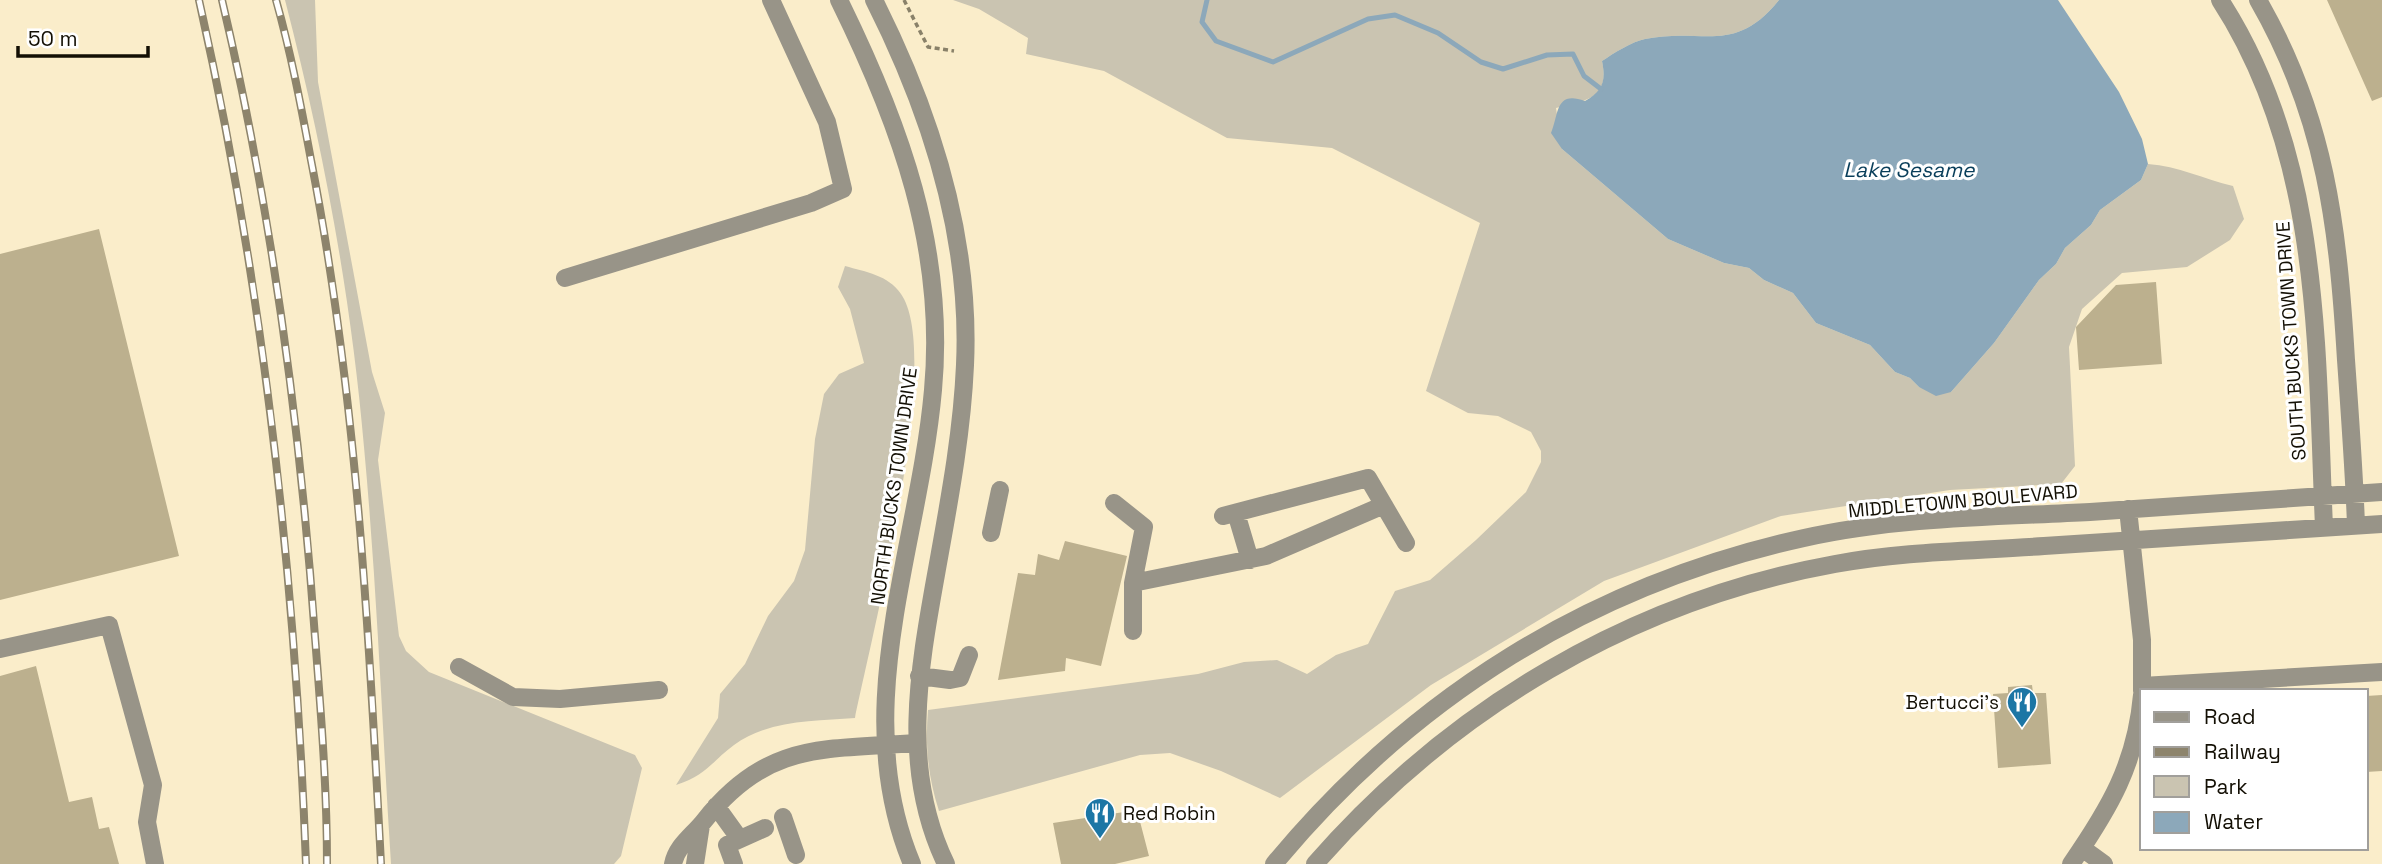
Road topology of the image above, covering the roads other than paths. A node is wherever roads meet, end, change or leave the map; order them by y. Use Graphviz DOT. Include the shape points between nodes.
graph roads {
  1 [pos="771,0"];
  2 [pos="839,0"];
  3 [pos="874,0"];
  4 [pos="2220,0"];
  5 [pos="2258,0"];
  6 [pos="565,278"];
  7 [pos="1000,490"];
  8 [pos="2382,492"];
  9 [pos="2355,494"];
  10 [pos="2323,496"];
  11 [pos="1114,503"];
  12 [pos="1384,505"];
  13 [pos="2128,509"];
  14 [pos="2382,523"];
  15 [pos="2356,525"];
  16 [pos="2324,527"];
  17 [pos="991,533"];
  18 [pos="2133,540"];
  19 [pos="1406,542"];
  20 [pos="1250,559"];
  21 [pos="1133,583"];
  22 [pos="1133,631"];
  23 [pos="0,649"];
  24 [pos="969,655"];
  25 [pos="458,667"];
  26 [pos="2382,672"];
  27 [pos="919,676"];
  28 [pos="2142,689"];
  29 [pos="2155,689"];
  30 [pos="659,690"];
  31 [pos="2140,701"];
  32 [pos="916,743"];
  33 [pos="884,745"];
  34 [pos="716,806"];
  35 [pos="783,817"];
  36 [pos="701,825"];
  37 [pos="765,828"];
  38 [pos="733,842"];
  39 [pos="2082,848"];
  40 [pos="796,855"];
  41 [pos="1280,862"];
  42 [pos="155,864"];
  43 [pos="673,864"];
  44 [pos="695,864"];
  45 [pos="734,864"];
  46 [pos="912,864"];
  47 [pos="946,864"];
  48 [pos="1315,864"];
  49 [pos="2071,864"];
  50 [pos="2104,864"];
  1 -- 6 [label="street" via="827,122 843,189 811,204"];
  2 -- 33 [label="street, NORTH BUCKS TOWN DRIVE" via="877,76 911,172 935,320 933,390 887,661"];
  3 -- 27 [label="street" via="936,145 965,309 961,423"];
  4 -- 10 [label="street, SOUTH BUCKS TOWN DRIVE" via="2239,29 2276,108 2302,208"];
  5 -- 9 [label="street" via="2297,80 2330,187 2340,266"];
  7 -- 17 [label="street"];
  8 -- 9 [label="street, MIDDLETOWN BOULEVARD"];
  9 -- 10 [label="street, MIDDLETOWN BOULEVARD"];
  9 -- 15 [label="street"];
  10 -- 13 [label="street, MIDDLETOWN BOULEVARD"];
  10 -- 16 [label="street, SOUTH BUCKS TOWN DRIVE"];
  11 -- 21 [label="street" via="1144,527"];
  12 -- 19 [label="street"];
  12 -- 20 [label="street"];
  12 -- 20 [label="street" via="1368,478 1230,514"];
  13 -- 18 [label="street"];
  13 -- 41 [label="street, MIDDLETOWN BOULEVARD" via="1898,523 1805,538 1727,558 1619,599 1507,657 1422,715 1357,772"];
  14 -- 15 [label="street"];
  15 -- 16 [label="street"];
  16 -- 18 [label="street"];
  18 -- 28 [label="street"];
  18 -- 48 [label="street" via="1850,561 1682,606 1559,663 1466,722 1371,802"];
  20 -- 21 [label="street"];
  21 -- 22 [label="street"];
  23 -- 42 [label="street" via="109,625 153,785 147,822"];
  24 -- 27 [label="street" via="960,677"];
  25 -- 30 [label="street" via="513,697 560,699"];
  26 -- 29 [label="street"];
  27 -- 32 [label="street"];
  31 -- 39 [label="street" via="2128,768"];
  32 -- 33 [label="street"];
  32 -- 47 [label="street" via="924,801"];
  33 -- 34 [label="street" via="801,752 779,759 738,783"];
  33 -- 46 [label="street, NORTH BUCKS TOWN DRIVE" via="893,806"];
  34 -- 36 [label="street"];
  34 -- 38 [label="street"];
  35 -- 40 [label="street"];
  36 -- 38 [label="street"];
  36 -- 43 [label="street" via="679,847"];
  36 -- 44 [label="street"];
  37 -- 38 [label="street"];
  38 -- 45 [label="street"];
  39 -- 49 [label="street"];
  39 -- 50 [label="street"];
}
